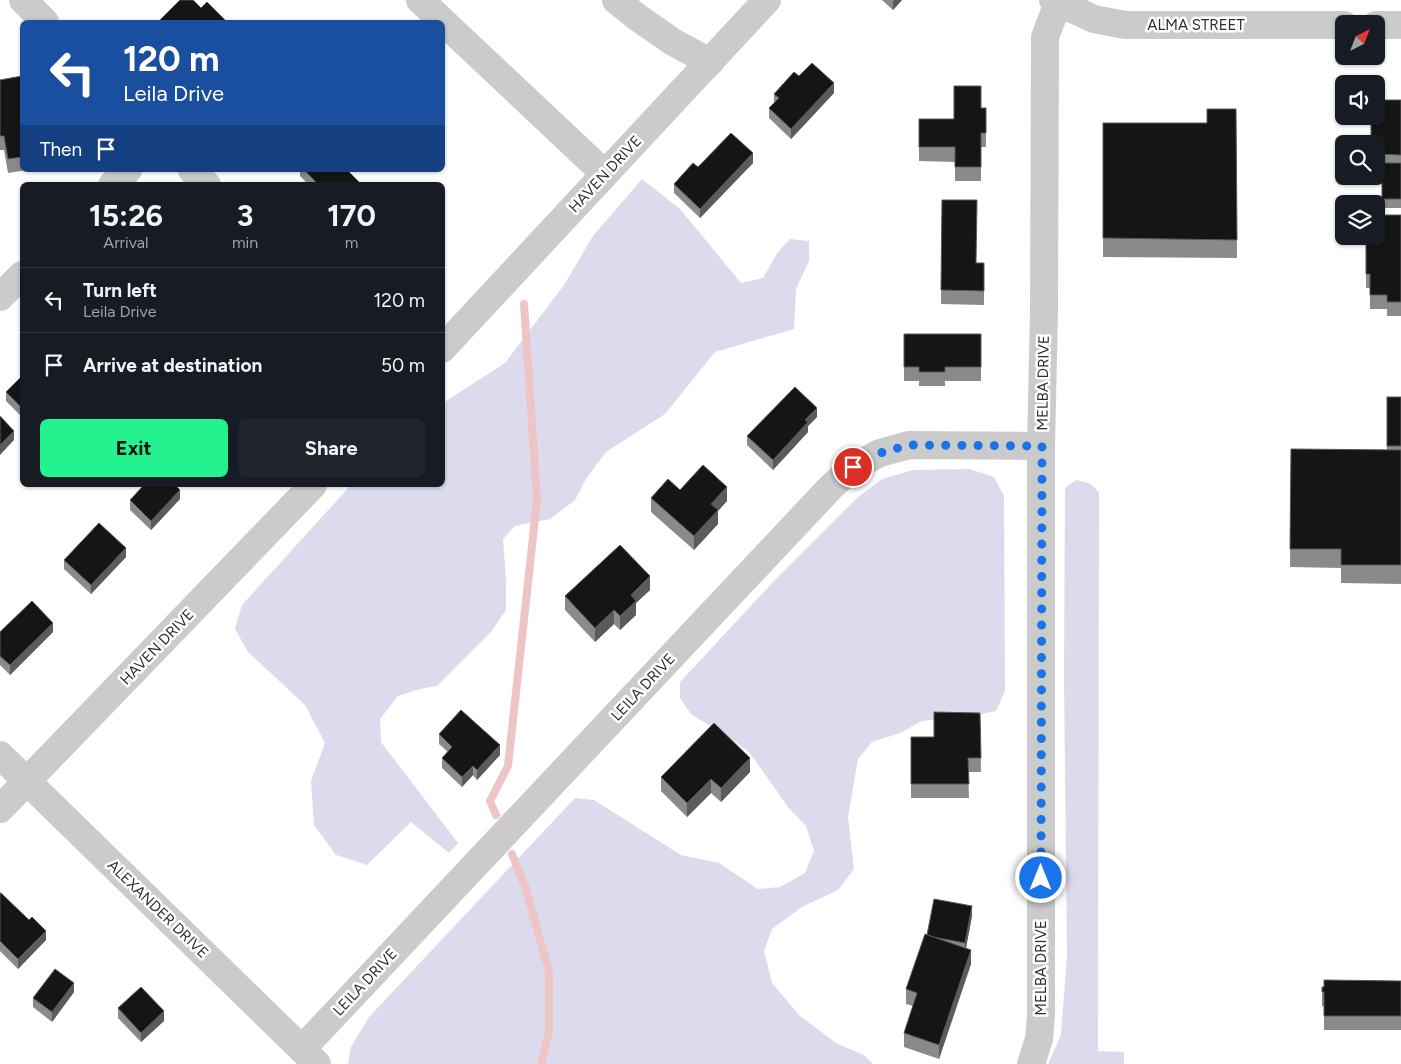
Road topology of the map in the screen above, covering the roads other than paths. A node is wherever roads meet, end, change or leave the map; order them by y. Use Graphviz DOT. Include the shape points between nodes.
graph roads {
  1 [pos="23,0"];
  2 [pos="420,0"];
  3 [pos="616,0"];
  4 [pos="767,0"];
  5 [pos="1056,2"];
  6 [pos="43,20"];
  7 [pos="441,20"];
  8 [pos="445,24"];
  9 [pos="1335,25"];
  10 [pos="1385,25"];
  11 [pos="1401,25"];
  12 [pos="710,62"];
  13 [pos="126,172"];
  14 [pos="194,172"];
  15 [pos="605,174"];
  16 [pos="115,182"];
  17 [pos="204,182"];
  18 [pos="20,277"];
  19 [pos="0,297"];
  20 [pos="445,346"];
  21 [pos="1042,446"];
  22 [pos="311,487"];
  23 [pos="0,755"];
  24 [pos="27,782"];
  25 [pos="0,809"];
  26 [pos="309,1057"];
  27 [pos="1030,1064"];
  1 -- 6 [label="street"];
  2 -- 7 [label="street"];
  3 -- 12 [label="street" via="673,42"];
  4 -- 12 [label="street, HAVEN DRIVE"];
  5 -- 9 [label="street, ALMA STREET" via="1094,19 1125,25"];
  5 -- 21 [label="street, MELBA DRIVE" via="1045,37"];
  8 -- 15 [label="street"];
  10 -- 11 [label="street"];
  12 -- 15 [label="street, HAVEN DRIVE"];
  13 -- 16 [label="street"];
  14 -- 17 [label="street"];
  15 -- 20 [label="street, HAVEN DRIVE"];
  18 -- 19 [label="street"];
  21 -- 26 [label="street, LEILA DRIVE" via="909,445 880,453 853,467 824,494"];
  21 -- 27 [label="street, MELBA DRIVE" via="1041,1015 1039,1039"];
  22 -- 24 [label="street, HAVEN DRIVE"];
  23 -- 24 [label="street, ALEXANDER DRIVE"];
  24 -- 25 [label="street, HAVEN DRIVE"];
  24 -- 26 [label="street, ALEXANDER DRIVE"];
}
